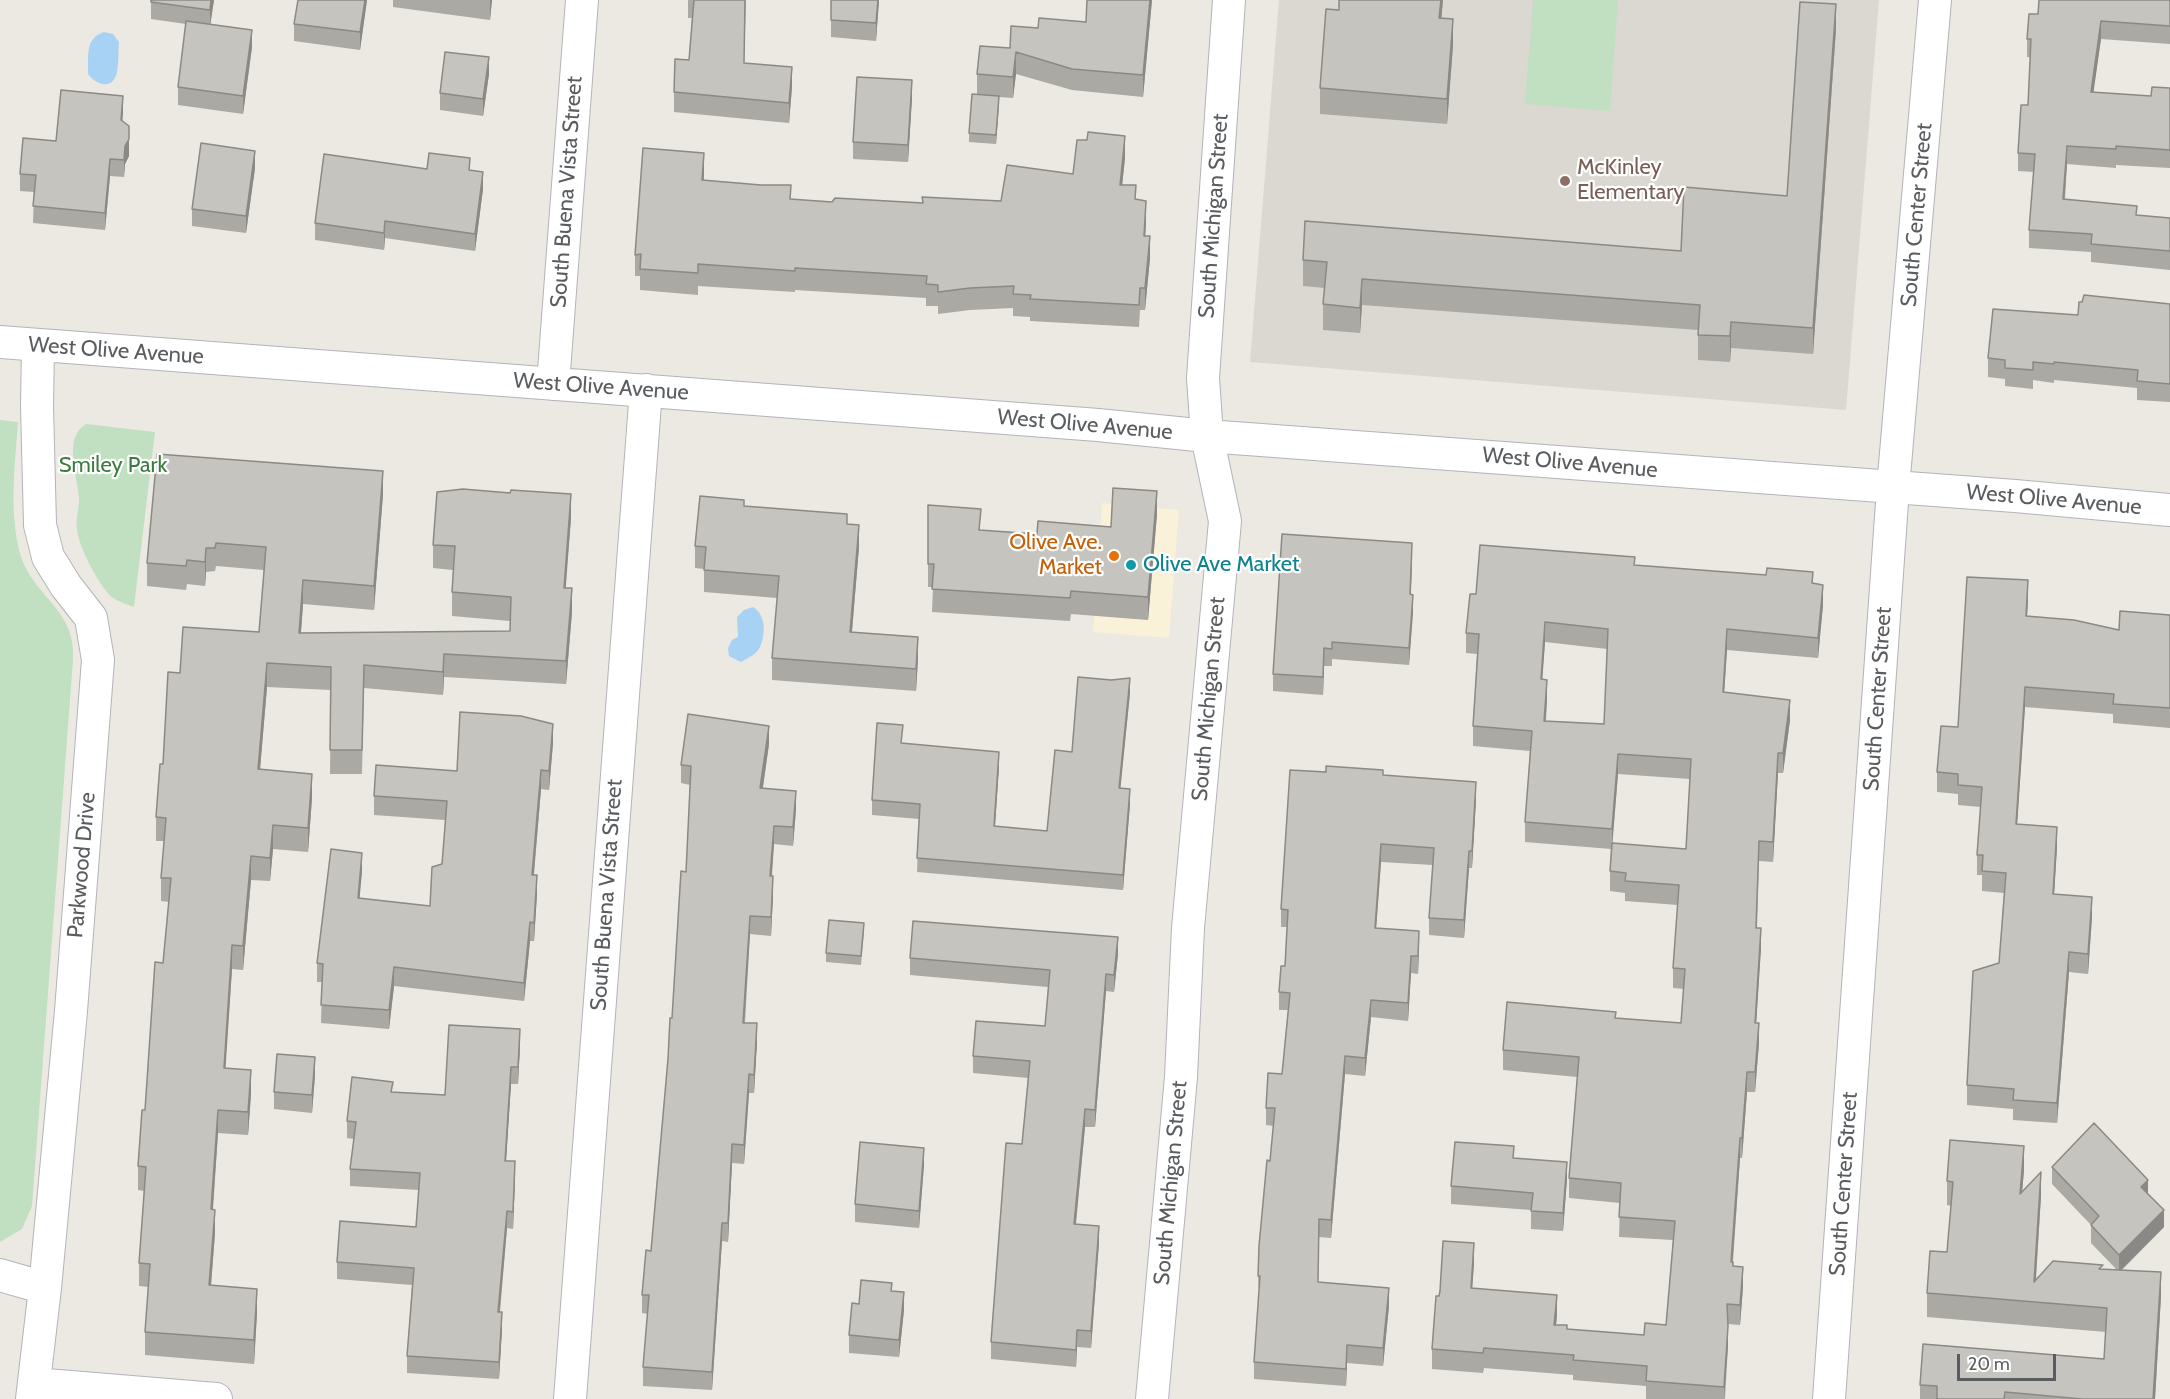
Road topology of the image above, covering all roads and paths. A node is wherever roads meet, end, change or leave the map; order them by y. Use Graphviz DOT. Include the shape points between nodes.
graph roads {
  1 [pos="582,0"];
  2 [pos="1229,0"];
  3 [pos="1935,0"];
  4 [pos="0,342"];
  5 [pos="38,345"];
  6 [pos="553,384"];
  7 [pos="646,390"];
  8 [pos="1208,436"];
  9 [pos="1893,488"];
  10 [pos="2170,510"];
  11 [pos="0,1275"];
  12 [pos="45,1288"];
  13 [pos="33,1392"];
  14 [pos="216,1399"];
  15 [pos="570,1399"];
  16 [pos="1152,1399"];
  17 [pos="1829,1399"];
  1 -- 6 [label="street, South Buena Vista Street"];
  2 -- 8 [label="street, South Michigan Street" via="1203,378"];
  3 -- 9 [label="street, South Center Street"];
  4 -- 5 [label="street, West Olive Avenue"];
  5 -- 6 [label="street, West Olive Avenue"];
  5 -- 12 [label="street, Parkwood Drive" via="39,525 48,557 91,618 98,660"];
  6 -- 7 [label="street, West Olive Avenue"];
  7 -- 8 [label="street, West Olive Avenue"];
  7 -- 15 [label="street, South Buena Vista Street"];
  8 -- 9 [label="street, West Olive Avenue"];
  8 -- 16 [label="street, South Michigan Street" via="1225,521 1190,905 1181,1077"];
  9 -- 10 [label="street, West Olive Avenue"];
  9 -- 17 [label="street, South Center Street"];
  11 -- 12 [label="street"];
  12 -- 13 [label="street, Parkwood Drive"];
  13 -- 14 [label="street"];
}
